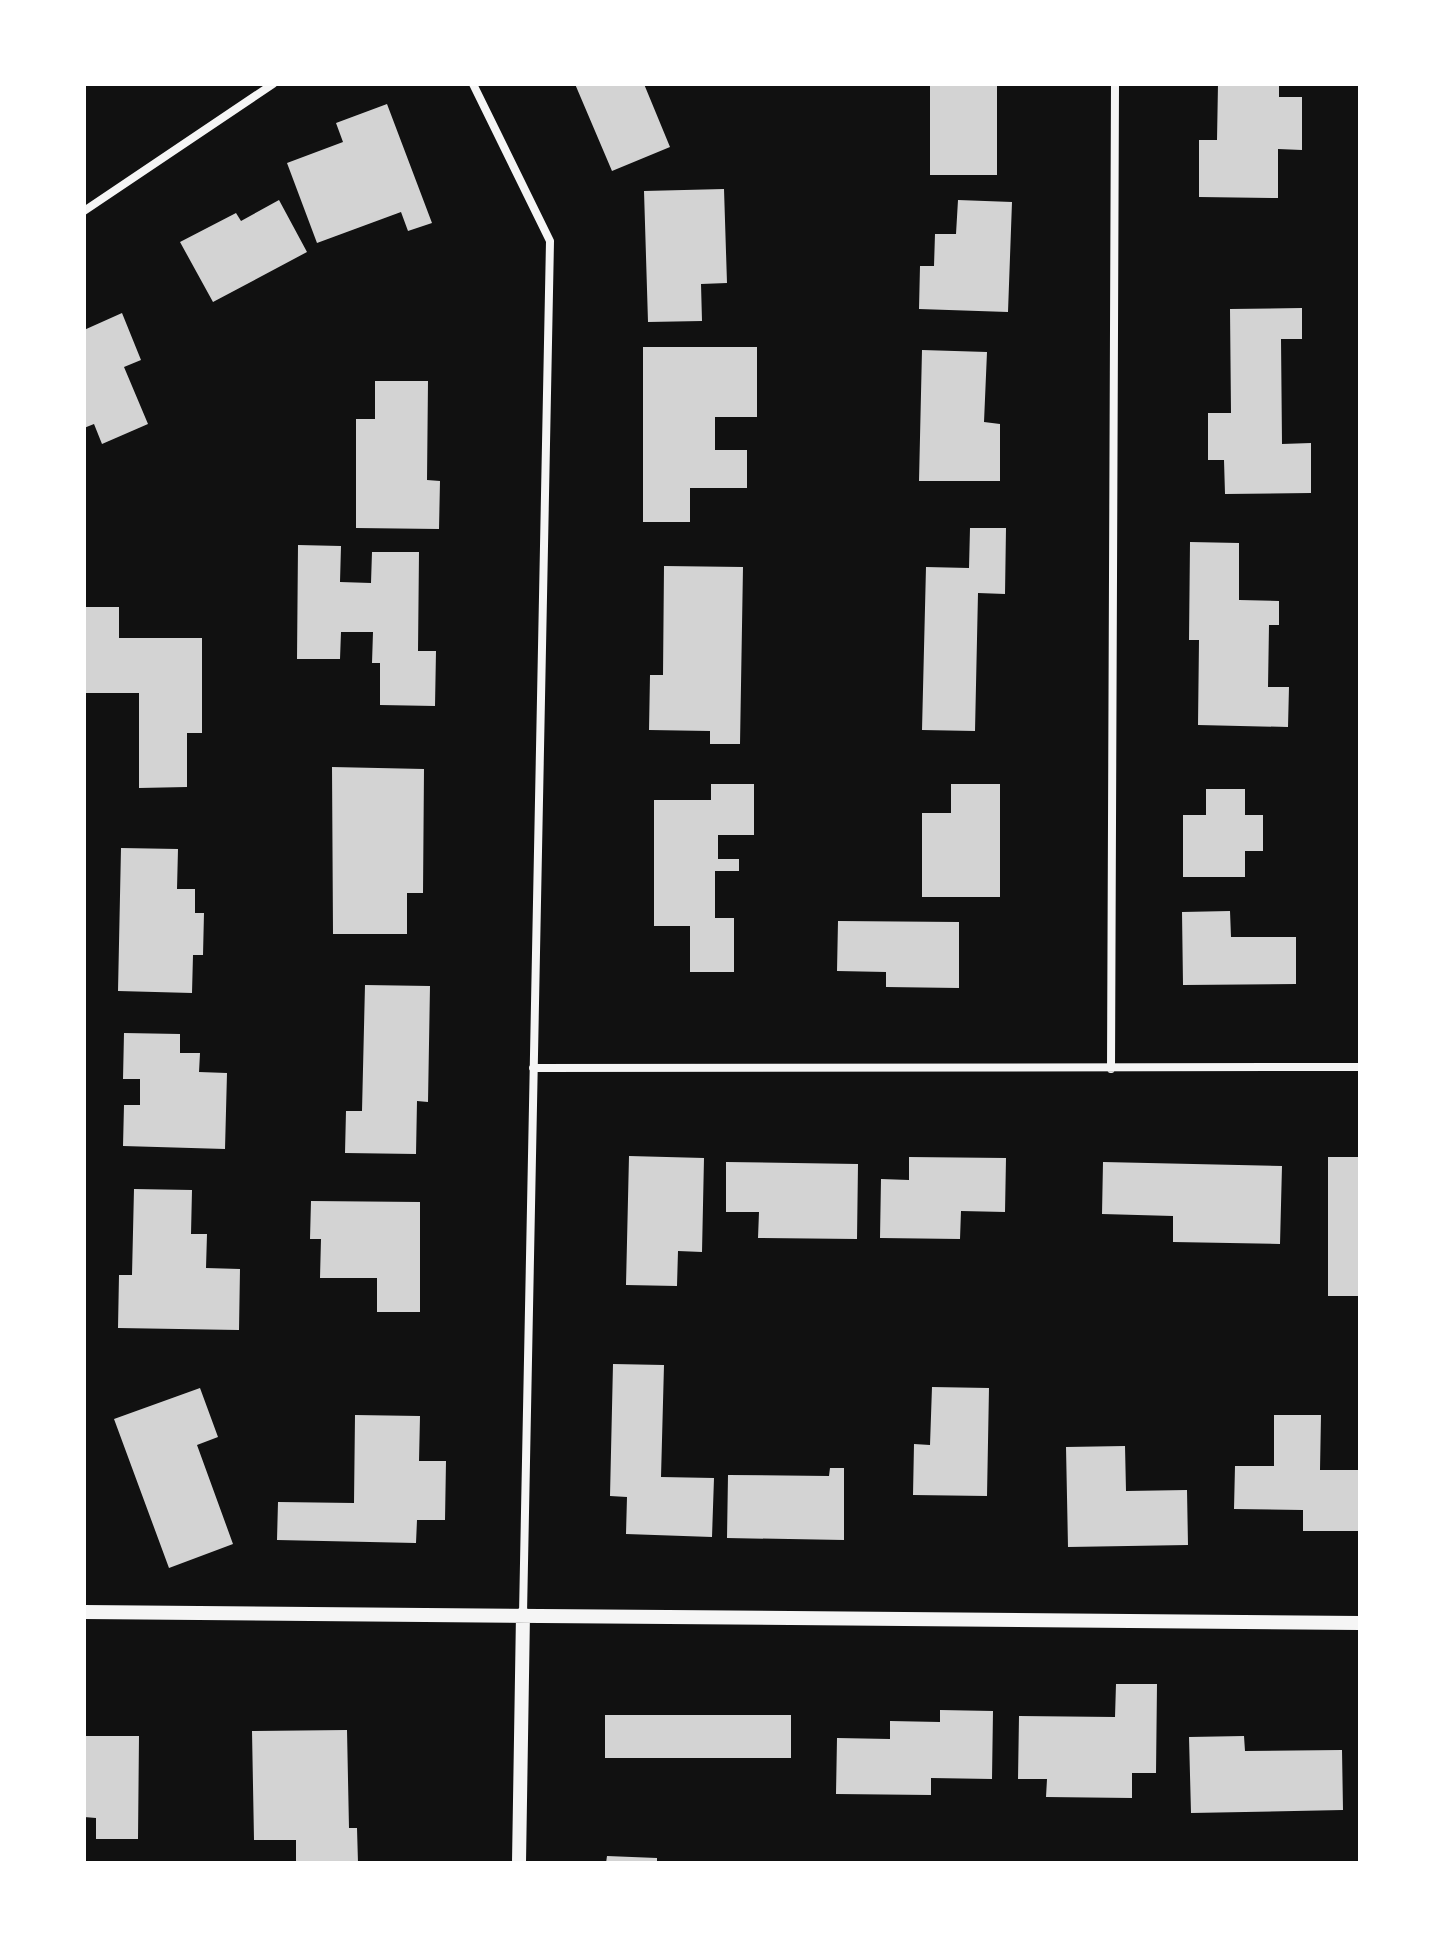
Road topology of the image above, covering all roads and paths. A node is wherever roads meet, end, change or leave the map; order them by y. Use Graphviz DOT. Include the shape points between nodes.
graph roads {
  1 [pos="273,84"];
  2 [pos="473,84"];
  3 [pos="1115,84"];
  4 [pos="84,211"];
  5 [pos="1360,1067"];
  6 [pos="533,1068"];
  7 [pos="1111,1069"];
  8 [pos="84,1612"];
  9 [pos="523,1614"];
  10 [pos="1360,1623"];
  11 [pos="519,1863"];
  1 -- 4 [label="street"];
  2 -- 6 [label="street" via="550,241"];
  3 -- 7 [label="street"];
  5 -- 7 [label="street"];
  6 -- 7 [label="street"];
  6 -- 9 [label="street"];
  8 -- 9 [label="street"];
  9 -- 10 [label="street"];
  9 -- 11 [label="street"];
}
